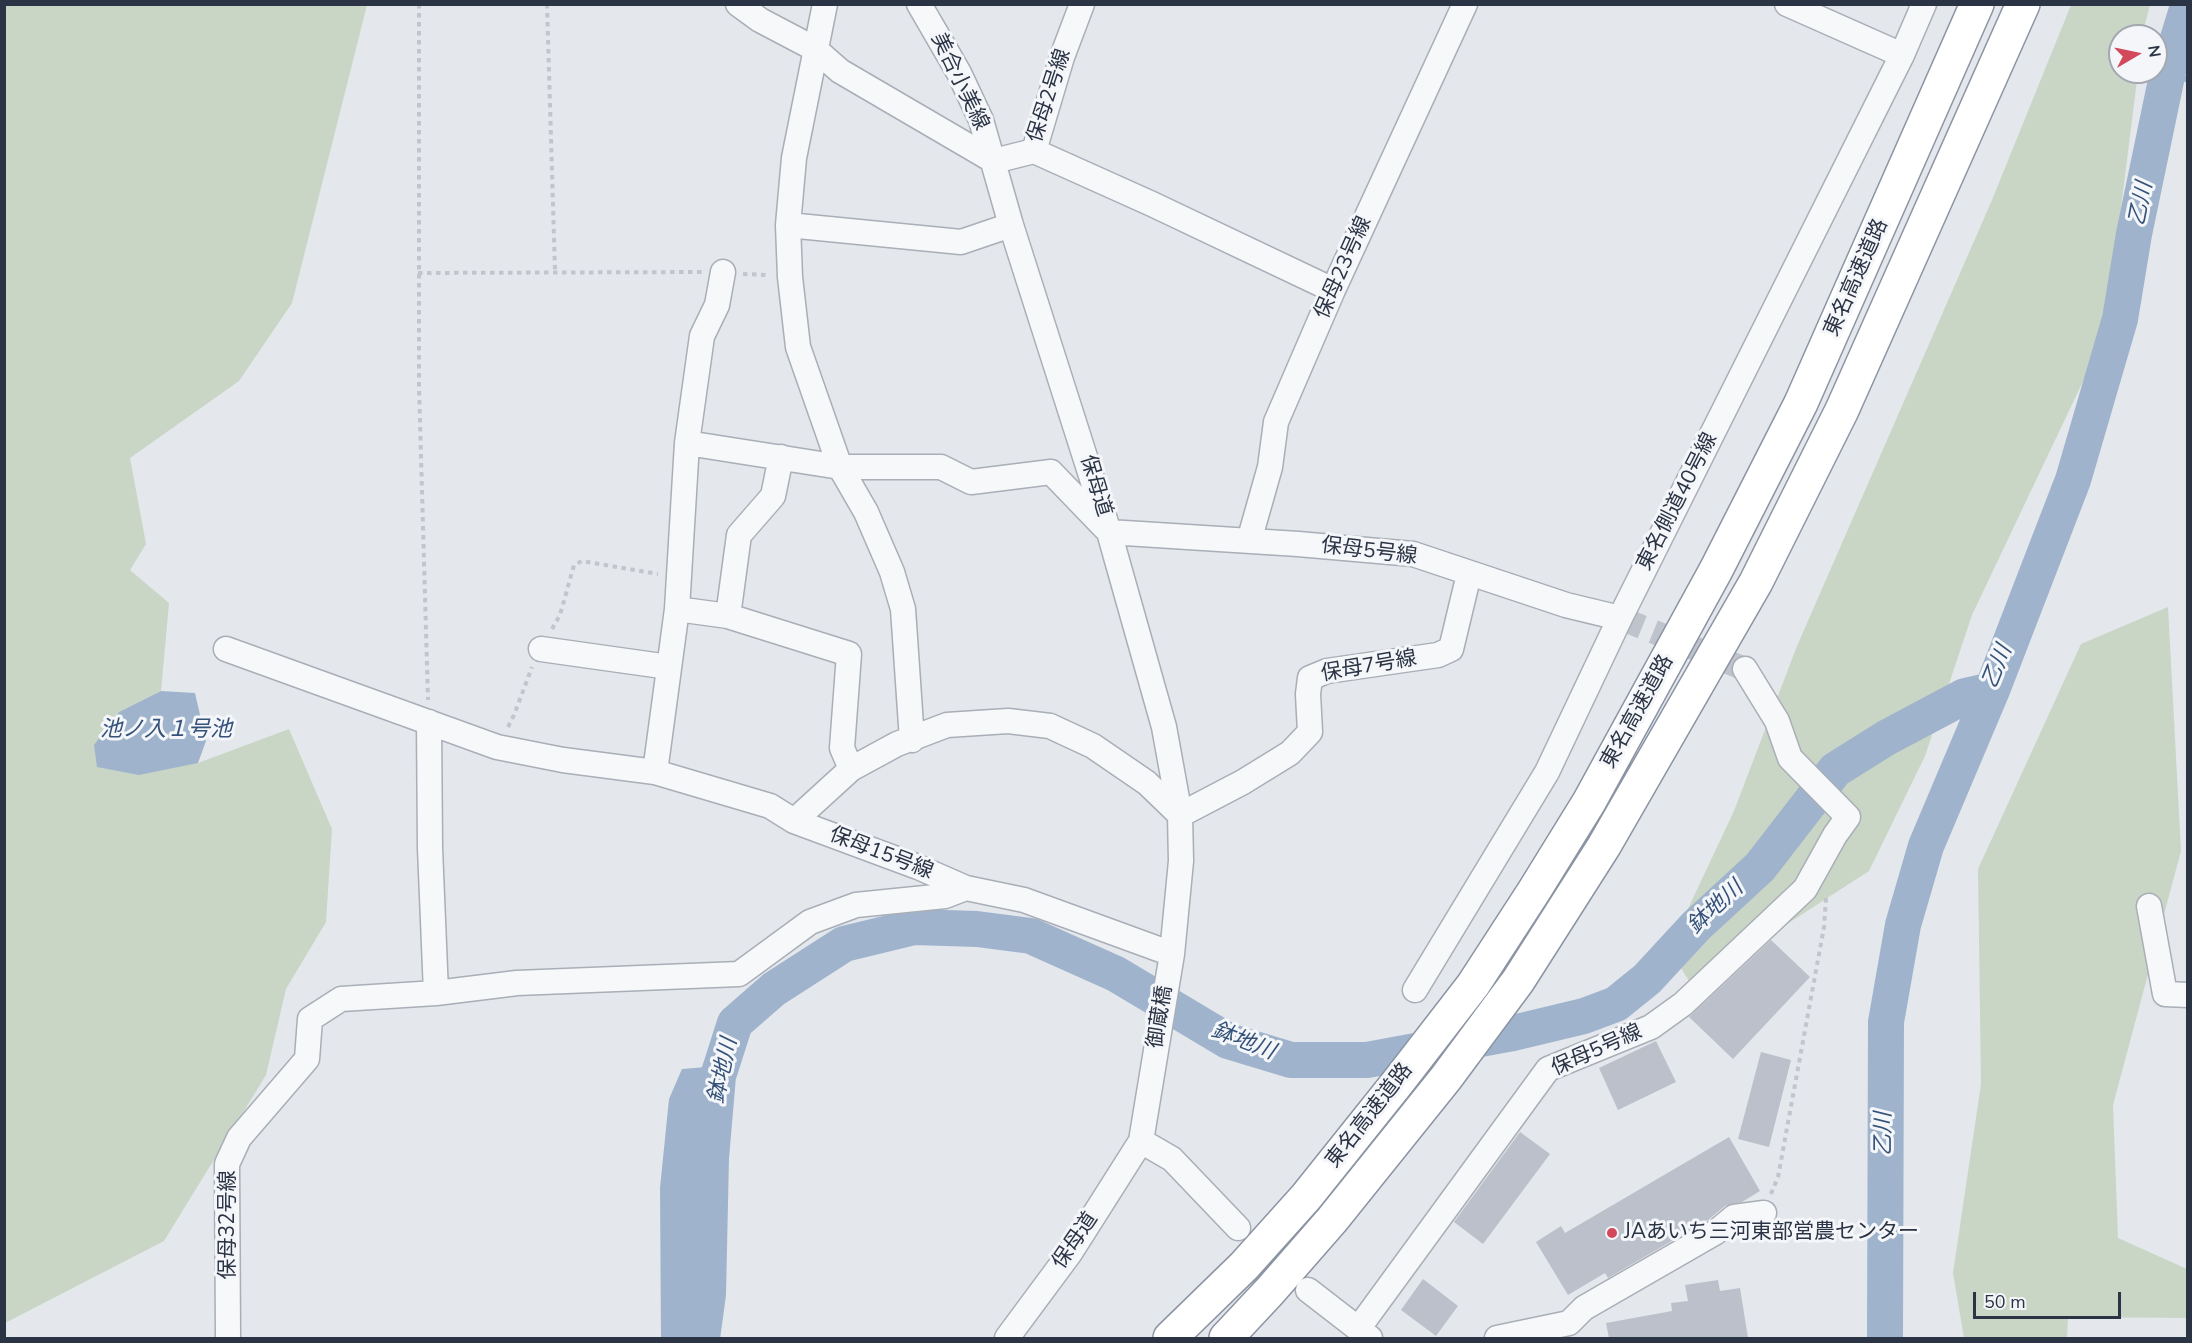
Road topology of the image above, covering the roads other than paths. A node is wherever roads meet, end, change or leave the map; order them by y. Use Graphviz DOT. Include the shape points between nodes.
graph roads {
  1 [pos="738,4"];
  2 [pos="825,4"];
  3 [pos="919,4"];
  4 [pos="1082,4"];
  5 [pos="1465,4"];
  6 [pos="1787,4"];
  7 [pos="1923,4"];
  8 [pos="1977,4"];
  9 [pos="2023,4"];
  10 [pos="816,49"];
  11 [pos="1902,55"];
  12 [pos="1034,151"];
  13 [pos="994,161"];
  14 [pos="788,225"];
  15 [pos="1011,225"];
  16 [pos="723,272"];
  17 [pos="1333,290"];
  18 [pos="687,443"];
  19 [pos="781,457"];
  20 [pos="840,467"];
  21 [pos="1109,532"];
  22 [pos="1249,541"];
  23 [pos="1469,574"];
  24 [pos="677,609"];
  25 [pos="728,616"];
  26 [pos="1620,618"];
  27 [pos="226,649"];
  28 [pos="541,649"];
  29 [pos="669,667"];
  30 [pos="1745,669"];
  31 [pos="429,722"];
  32 [pos="912,740"];
  33 [pos="850,769"];
  34 [pos="655,772"];
  35 [pos="1180,815"];
  36 [pos="795,821"];
  37 [pos="966,888"];
  38 [pos="2149,906"];
  39 [pos="1170,965"];
  40 [pos="1415,990"];
  41 [pos="436,993"];
  42 [pos="2187,995"];
  43 [pos="1141,1141"];
  44 [pos="1764,1213"];
  45 [pos="1238,1228"];
  46 [pos="1308,1290"];
  47 [pos="1364,1334"];
  48 [pos="228,1338"];
  49 [pos="1007,1338"];
  50 [pos="1170,1338"];
  51 [pos="1226,1338"];
  52 [pos="1497,1338"];
  1 -- 10 [label="street"];
  2 -- 10 [label="street"];
  3 -- 13 [label="street, 美合小美線" via="960,73"];
  4 -- 12 [label="street, 保母2号線"];
  5 -- 17 [label="street, 保母23号線"];
  6 -- 11 [label="street"];
  7 -- 11 [label="street, 東名側道40号線"];
  8 -- 50 [label="highway, 東名高速道路" via="1801,404 1716,570 1589,802 1473,985 1398,1082 1306,1197 1244,1266"];
  9 -- 51 [label="highway, 東名高速道路" via="1842,410 1756,582 1604,846 1518,981 1446,1078 1332,1220"];
  10 -- 13 [label="street" via="840,71"];
  10 -- 14 [label="street" via="794,158"];
  11 -- 26 [label="street, 東名側道40号線"];
  12 -- 13 [label="street, 保母2号線"];
  12 -- 17 [label="street"];
  13 -- 15 [label="street, 保母道"];
  14 -- 15 [label="street" via="962,242"];
  14 -- 20 [label="street" via="798,347"];
  15 -- 21 [label="street, 保母道"];
  16 -- 18 [label="street" via="717,305 702,336"];
  17 -- 22 [label="street, 保母23号線" via="1276,422 1270,467"];
  18 -- 19 [label="street"];
  18 -- 24 [label="street"];
  19 -- 20 [label="street"];
  19 -- 25 [label="street" via="773,496 740,535"];
  20 -- 21 [label="street" via="940,467 971,482 1052,472"];
  20 -- 32 [label="street" via="866,512 903,609"];
  21 -- 22 [label="street, 保母5号線"];
  21 -- 35 [label="street, 保母道" via="1164,728"];
  22 -- 23 [label="street, 保母5号線" via="1413,554"];
  23 -- 26 [label="street, 保母5号線"];
  23 -- 35 [label="street, 保母7号線" via="1451,649 1438,655 1326,671 1310,678 1310,732 1297,746 1243,782"];
  24 -- 25 [label="street"];
  24 -- 29 [label="street"];
  25 -- 33 [label="street" via="849,654 842,748"];
  26 -- 40 [label="street, 東名側道40号線" via="1546,772"];
  27 -- 31 [label="street, 保母15号線"];
  28 -- 29 [label="street"];
  29 -- 34 [label="street"];
  30 -- 47 [label="street, 保母5号線" via="1778,721 1790,758 1848,817 1835,835 1816,891 1651,1027 1548,1069"];
  31 -- 34 [label="street, 保母15号線" via="497,747"];
  31 -- 41 [label="street"];
  32 -- 33 [label="street"];
  32 -- 35 [label="street" via="947,725 1008,721 1050,726 1102,753 1147,783"];
  33 -- 36 [label="street"];
  34 -- 36 [label="street, 保母15号線" via="770,806"];
  35 -- 39 [label="street, 保母道" via="1181,861"];
  36 -- 37 [label="street, 保母15号線"];
  37 -- 39 [label="street, 保母15号線" via="1024,900"];
  37 -- 41 [label="street" via="945,896 856,905 810,922 739,974 517,983"];
  38 -- 42 [label="street" via="2165,994"];
  39 -- 43 [label="street, 御蔵橋"];
  41 -- 48 [label="street, 保母32号線" via="341,999 310,1019 307,1059 239,1138 227,1164"];
  43 -- 45 [label="street" via="1172,1159"];
  43 -- 49 [label="street, 保母道" via="1070,1253"];
  44 -- 52 [label="street" via="1734,1217 1716,1232 1584,1308 1569,1323"];
  46 -- 47 [label="street"];
}
